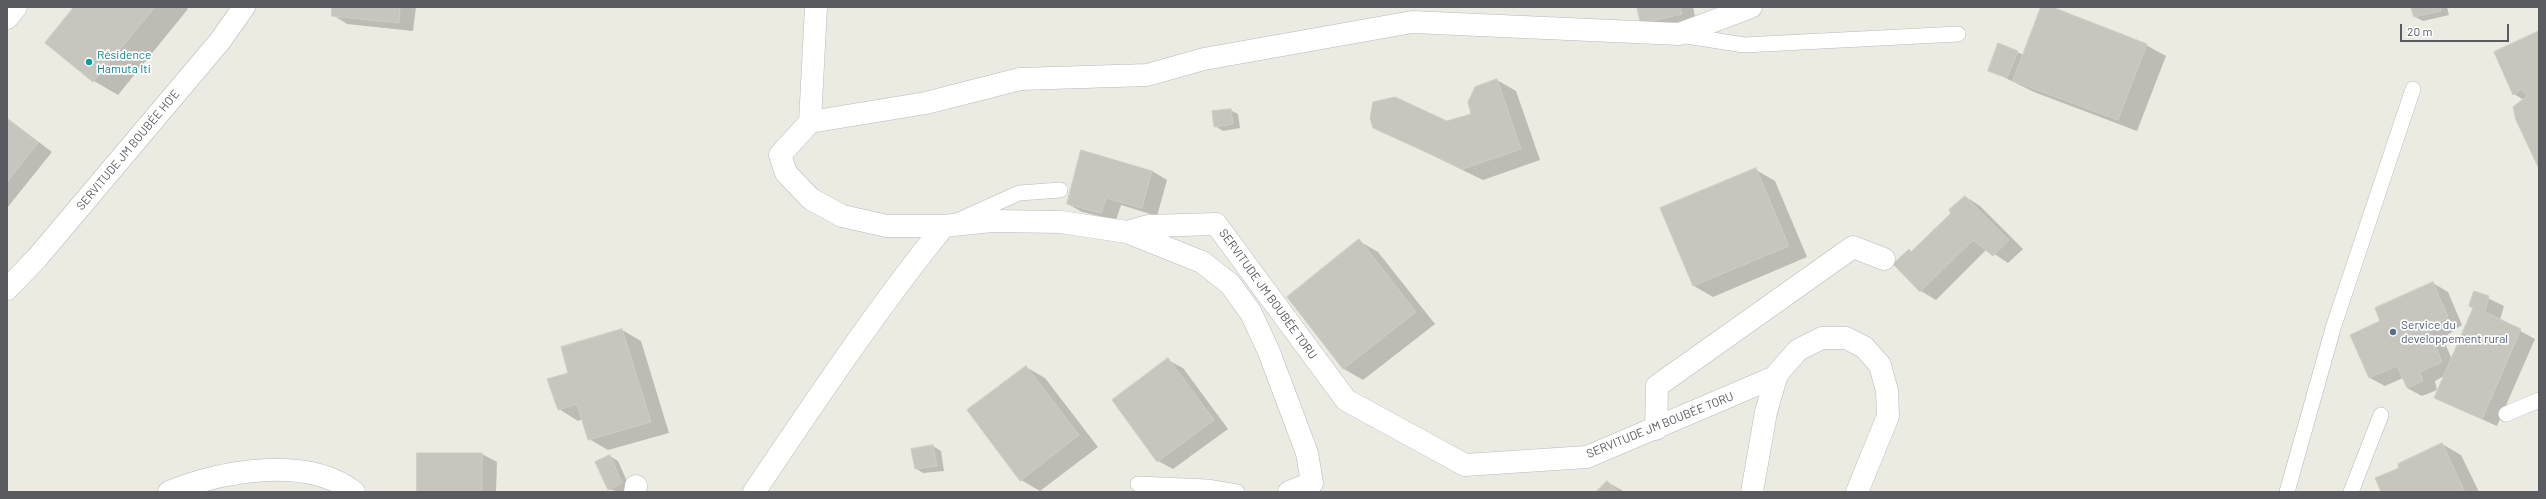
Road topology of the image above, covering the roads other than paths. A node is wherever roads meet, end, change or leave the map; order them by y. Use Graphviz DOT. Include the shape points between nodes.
graph roads {
  1 [pos="16,7"];
  2 [pos="244,7"];
  3 [pos="816,7"];
  4 [pos="1751,7"];
  5 [pos="7,18"];
  6 [pos="1679,34"];
  7 [pos="1958,34"];
  8 [pos="2414,89"];
  9 [pos="810,122"];
  10 [pos="1060,190"];
  11 [pos="944,226"];
  12 [pos="1127,232"];
  13 [pos="1884,258"];
  14 [pos="7,289"];
  15 [pos="1776,376"];
  16 [pos="2539,400"];
  17 [pos="2506,414"];
  18 [pos="2381,416"];
  19 [pos="1656,429"];
  20 [pos="1138,484"];
  21 [pos="169,492"];
  22 [pos="354,492"];
  23 [pos="754,492"];
  24 [pos="1237,492"];
  25 [pos="1289,492"];
  26 [pos="1752,492"];
  27 [pos="1857,492"];
  28 [pos="2287,492"];
  29 [pos="2351,492"];
  1 -- 5 [label="street"];
  2 -- 14 [label="street, SERVITUDE JM BOUBÉE HO'E" via="220,41 37,258"];
  3 -- 9 [label="street"];
  4 -- 6 [label="street"];
  6 -- 7 [label="lane" via="1744,45"];
  6 -- 9 [label="street" via="1412,22 1204,59 1147,75 1020,79 926,103"];
  8 -- 28 [label="lane" via="2334,326"];
  9 -- 11 [label="street, SERVITUDE JM BOUBÉE TORU" via="780,155 786,173 811,199 842,216 887,226"];
  10 -- 11 [label="lane" via="1019,193"];
  11 -- 12 [label="street, SERVITUDE JM BOUBÉE TORU" via="992,221 1061,222"];
  11 -- 23 [label="street" via="910,267 857,340"];
  12 -- 19 [label="street, SERVITUDE JM BOUBÉE TORU" via="1148,226 1216,224 1346,400 1465,464 1587,457"];
  12 -- 25 [label="street" via="1202,262 1230,284 1251,314 1269,352 1307,453 1312,483"];
  13 -- 19 [label="street" via="1853,247 1657,386"];
  15 -- 19 [label="street, SERVITUDE JM BOUBÉE TORU"];
  15 -- 26 [label="street" via="1766,412"];
  15 -- 27 [label="street" via="1798,350 1822,338 1846,338 1864,347 1880,365 1887,391 1888,416"];
  16 -- 17 [label="lane"];
  18 -- 29 [label="lane"];
  20 -- 24 [label="lane" via="1207,487"];
  21 -- 22 [label="street" via="193,482 265,470 305,470 341,482"];
}
